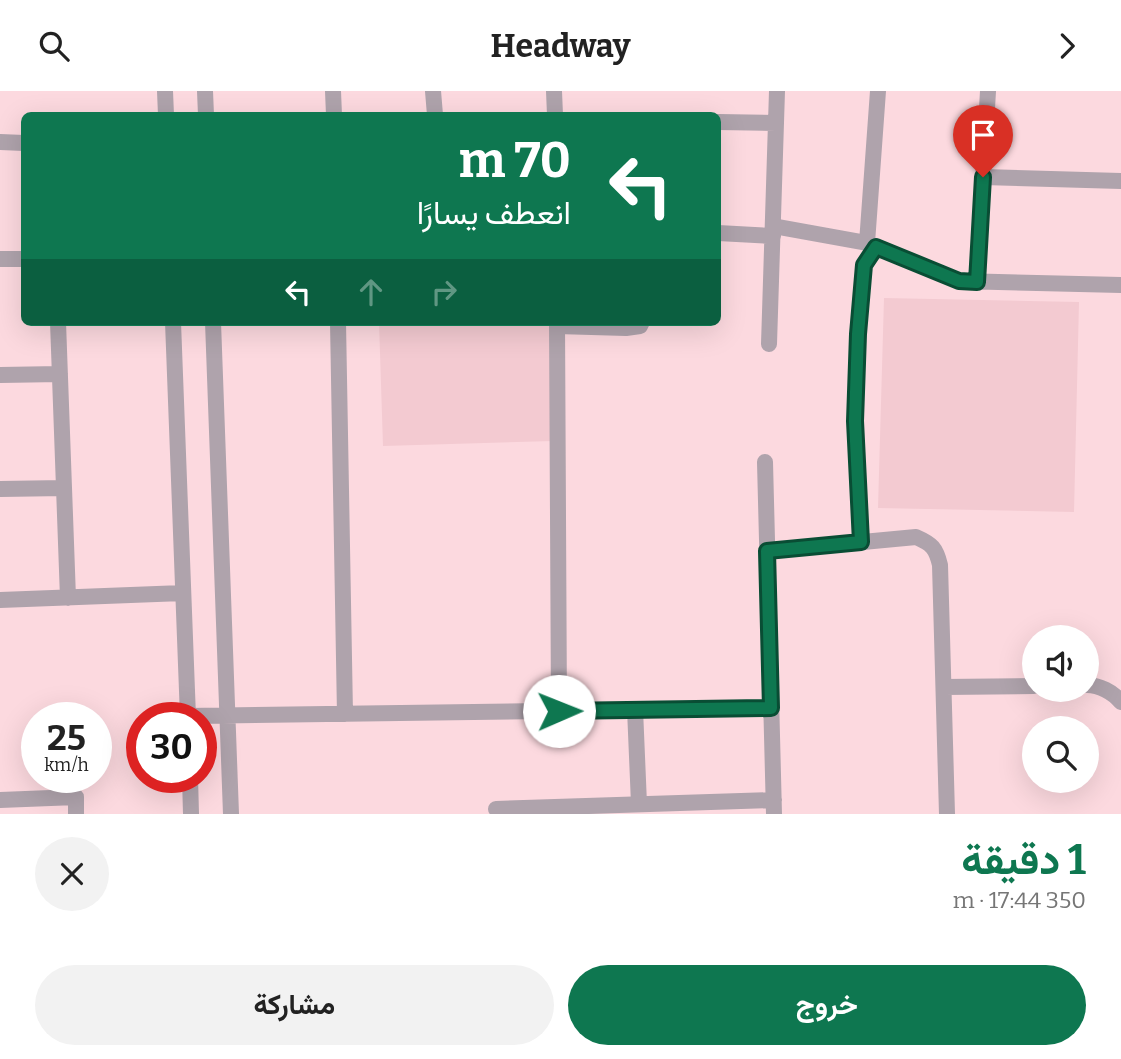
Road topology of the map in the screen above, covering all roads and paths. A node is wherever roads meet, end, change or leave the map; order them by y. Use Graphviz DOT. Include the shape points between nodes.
graph roads {
  1 [pos="165,91"];
  2 [pos="205,91"];
  3 [pos="333,91"];
  4 [pos="433,91"];
  5 [pos="554,91"];
  6 [pos="778,91"];
  7 [pos="878,91"];
  8 [pos="988,91"];
  9 [pos="166,112"];
  10 [pos="206,112"];
  11 [pos="334,112"];
  12 [pos="435,112"];
  13 [pos="555,112"];
  14 [pos="721,122"];
  15 [pos="776,123"];
  16 [pos="0,142"];
  17 [pos="21,142"];
  18 [pos="983,177"];
  19 [pos="1121,181"];
  20 [pos="773,231"];
  21 [pos="721,233"];
  22 [pos="872,245"];
  23 [pos="0,259"];
  24 [pos="21,259"];
  25 [pos="977,282"];
  26 [pos="1121,285"];
  27 [pos="58,326"];
  28 [pos="173,326"];
  29 [pos="214,326"];
  30 [pos="338,326"];
  31 [pos="557,326"];
  32 [pos="592,326"];
  33 [pos="640,326"];
  34 [pos="769,344"];
  35 [pos="60,374"];
  36 [pos="0,375"];
  37 [pos="765,462"];
  38 [pos="64,488"];
  39 [pos="0,489"];
  40 [pos="861,542"];
  41 [pos="767,551"];
  42 [pos="183,593"];
  43 [pos="68,598"];
  44 [pos="0,600"];
  45 [pos="1022,686"];
  46 [pos="1099,686"];
  47 [pos="944,687"];
  48 [pos="187,702"];
  49 [pos="1121,702"];
  50 [pos="771,708"];
  51 [pos="635,709"];
  52 [pos="559,711"];
  53 [pos="345,714"];
  54 [pos="227,715"];
  55 [pos="217,716"];
  56 [pos="190,793"];
  57 [pos="0,800"];
  58 [pos="639,804"];
  59 [pos="774,807"];
  60 [pos="496,809"];
  61 [pos="583,810"];
  62 [pos="76,814"];
  63 [pos="191,814"];
  64 [pos="230,814"];
  65 [pos="947,814"];
  1 -- 9 [label="street"];
  2 -- 10 [label="street"];
  3 -- 11 [label="street"];
  4 -- 12 [label="street"];
  5 -- 13 [label="street"];
  6 -- 15 [label="street"];
  7 -- 22 [label="street"];
  8 -- 18 [label="street"];
  14 -- 15 [label="street"];
  15 -- 20 [label="street"];
  16 -- 17 [label="street"];
  18 -- 19 [label="street"];
  18 -- 25 [label="street"];
  20 -- 21 [label="street"];
  20 -- 22 [label="street"];
  20 -- 34 [label="street"];
  22 -- 25 [label="street" via="959,281"];
  22 -- 40 [label="street" via="864,265 858,334 855,421"];
  23 -- 24 [label="street"];
  25 -- 26 [label="street"];
  27 -- 35 [label="street"];
  28 -- 42 [label="street"];
  29 -- 54 [label="street"];
  30 -- 53 [label="street"];
  31 -- 52 [label="street"];
  32 -- 33 [label="street"];
  35 -- 36 [label="street"];
  35 -- 38 [label="street"];
  37 -- 41 [label="street"];
  38 -- 39 [label="street"];
  38 -- 43 [label="street"];
  40 -- 41 [label="street"];
  40 -- 47 [label="street" via="916,537 937,551"];
  41 -- 50 [label="street"];
  42 -- 43 [label="street"];
  42 -- 48 [label="street"];
  43 -- 44 [label="street"];
  45 -- 47 [label="street"];
  46 -- 49 [label="street"];
  47 -- 65 [label="street"];
  50 -- 51 [label="street"];
  50 -- 59 [label="street"];
  51 -- 52 [label="street"];
  51 -- 58 [label="street"];
  52 -- 53 [label="street"];
  53 -- 54 [label="street"];
  54 -- 55 [label="street"];
  54 -- 64 [label="street"];
  56 -- 63 [label="street"];
  57 -- 62 [label="street" via="76,797"];
  58 -- 59 [label="street"];
  58 -- 61 [label="street"];
  60 -- 61 [label="street"];
}
